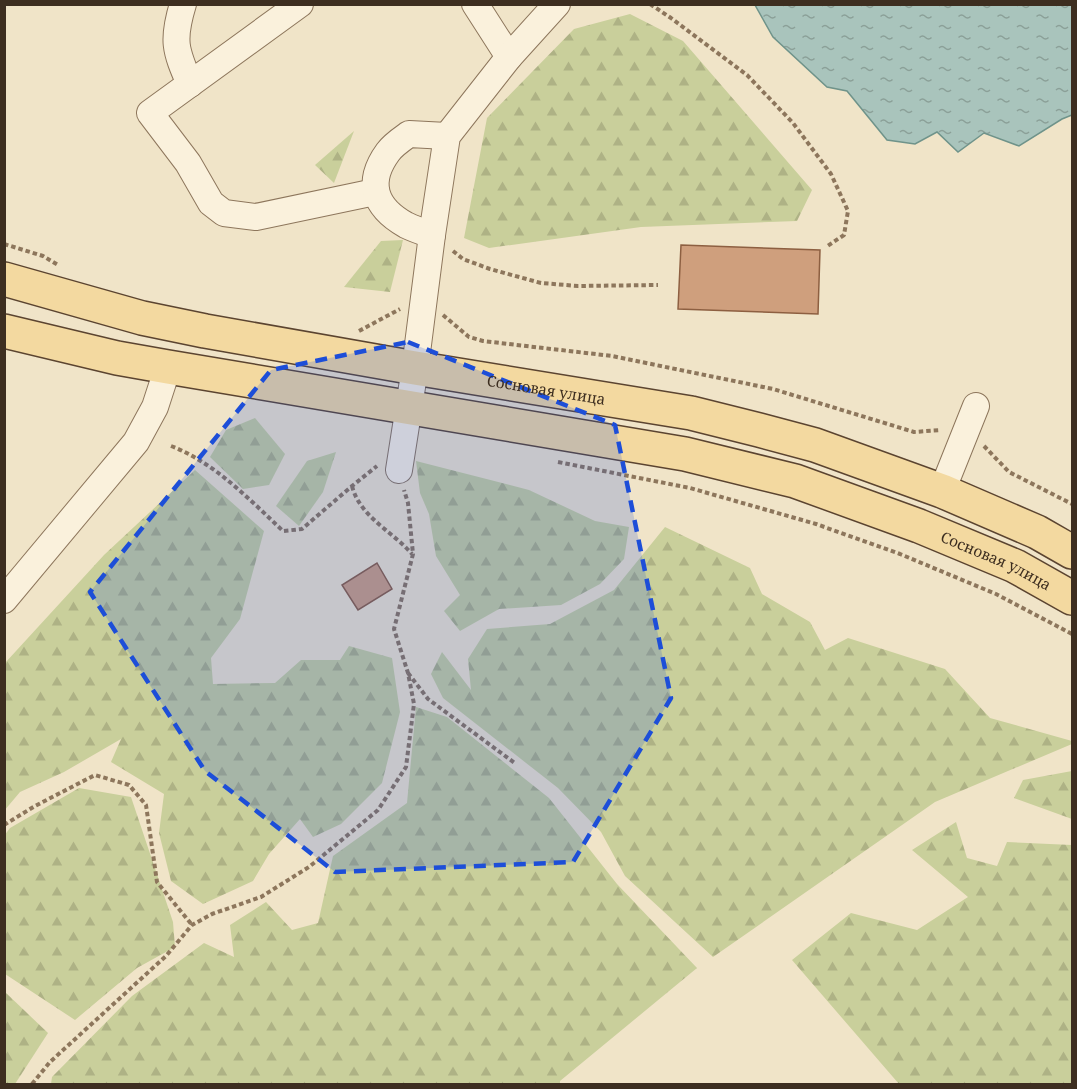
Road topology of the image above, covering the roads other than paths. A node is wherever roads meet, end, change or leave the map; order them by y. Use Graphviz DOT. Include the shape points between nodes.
graph roads {
  1 [pos="183,4"];
  2 [pos="300,4"];
  3 [pos="475,4"];
  4 [pos="557,4"];
  5 [pos="509,57"];
  6 [pos="190,84"];
  7 [pos="447,136"];
  8 [pos="375,192"];
  9 [pos="432,236"];
  10 [pos="4,279"];
  11 [pos="4,331"];
  12 [pos="168,367"];
  13 [pos="416,368"];
  14 [pos="976,406"];
  15 [pos="409,409"];
  16 [pos="400,462"];
  17 [pos="942,491"];
  18 [pos="1072,552"];
  19 [pos="1072,598"];
  20 [pos="4,600"];
  1 -- 6 [label="lane" via="175,29 178,57"];
  2 -- 6 [label="lane"];
  3 -- 5 [label="lane"];
  4 -- 5 [label="lane"];
  5 -- 7 [label="lane"];
  6 -- 8 [label="lane" via="150,113 188,163 211,202 224,213 256,217"];
  7 -- 8 [label="lane" via="409,134 389,151 376,174"];
  7 -- 9 [label="lane"];
  8 -- 9 [label="lane" via="405,225"];
  9 -- 13 [label="lane"];
  10 -- 13 [label="main road, Сосновая улица" via="153,320"];
  11 -- 12 [label="main road, Сосновая улица"];
  12 -- 15 [label="main road, Сосновая улица"];
  12 -- 20 [label="lane" via="155,407 136,442"];
  13 -- 15 [label="lane"];
  13 -- 17 [label="main road, Сосновая улица" via="691,413 815,445"];
  14 -- 17 [label="lane"];
  15 -- 16 [label="lane"];
  15 -- 19 [label="main road, Сосновая улица" via="685,454 795,481 1015,566"];
  17 -- 18 [label="main road, Сосновая улица" via="1037,532"];
}
